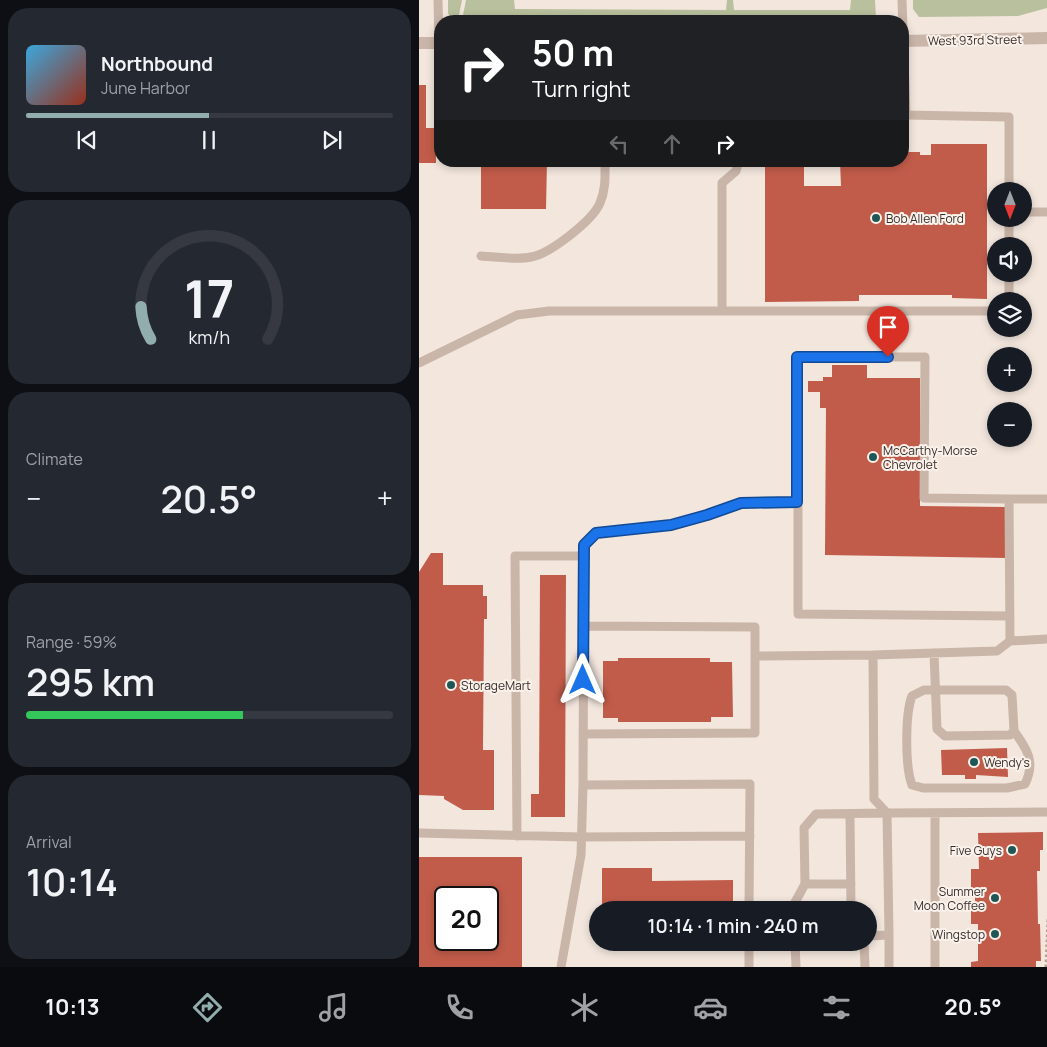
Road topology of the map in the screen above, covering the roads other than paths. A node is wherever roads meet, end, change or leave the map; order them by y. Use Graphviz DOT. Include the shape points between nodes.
graph roads {
  1 [pos="438,0"];
  2 [pos="902,0"];
  3 [pos="438,15"];
  4 [pos="902,15"];
  5 [pos="1047,38"];
  6 [pos="909,41"];
  7 [pos="419,43"];
  8 [pos="434,43"];
  9 [pos="909,115"];
  10 [pos="605,167"];
  11 [pos="737,167"];
  12 [pos="1009,182"];
  13 [pos="1032,212"];
  14 [pos="1047,212"];
  15 [pos="481,256"];
  16 [pos="722,310"];
  17 [pos="987,311"];
  18 [pos="419,363"];
  19 [pos="1009,499"];
  20 [pos="1047,500"];
  21 [pos="797,502"];
  22 [pos="584,556"];
  23 [pos="1010,616"];
  24 [pos="583,626"];
  25 [pos="1047,639"];
  26 [pos="1010,641"];
  27 [pos="934,653"];
  28 [pos="873,655"];
  29 [pos="755,656"];
  30 [pos="936,691"];
  31 [pos="1013,731"];
  32 [pos="583,734"];
  33 [pos="583,785"];
  34 [pos="1047,812"];
  35 [pos="887,813"];
  36 [pos="851,814"];
  37 [pos="935,814"];
  38 [pos="419,832"];
  39 [pos="517,836"];
  40 [pos="749,836"];
  41 [pos="581,837"];
  42 [pos="805,884"];
  43 [pos="851,884"];
  44 [pos="749,901"];
  45 [pos="796,901"];
  46 [pos="851,901"];
  47 [pos="889,935"];
  48 [pos="877,936"];
  49 [pos="749,951"];
  50 [pos="796,951"];
  51 [pos="864,951"];
  52 [pos="561,967"];
  53 [pos="749,967"];
  54 [pos="797,967"];
  55 [pos="865,967"];
  56 [pos="889,967"];
  57 [pos="935,967"];
  1 -- 3 [label="lane"];
  2 -- 4 [label="lane"];
  5 -- 6 [label="street, West 93rd Street"];
  7 -- 8 [label="street"];
  9 -- 12 [label="lane" via="1009,117"];
  10 -- 15 [label="lane" via="605,187 599,205 578,228 549,250 531,258"];
  11 -- 16 [label="lane" via="721,184"];
  13 -- 14 [label="lane"];
  16 -- 17 [label="lane"];
  16 -- 18 [label="lane" via="549,311 517,315"];
  19 -- 20 [label="lane"];
  19 -- 21 [label="lane" via="924,498 925,357 797,357"];
  19 -- 23 [label="lane"];
  21 -- 22 [label="lane" via="741,503 671,525 596,533 584,545"];
  21 -- 23 [label="lane" via="798,614"];
  22 -- 24 [label="lane"];
  22 -- 39 [label="lane" via="515,556"];
  23 -- 26 [label="lane"];
  24 -- 29 [label="lane" via="755,627"];
  24 -- 32 [label="lane"];
  25 -- 26 [label="lane"];
  26 -- 27 [label="lane" via="997,651"];
  27 -- 28 [label="lane"];
  27 -- 30 [label="lane"];
  28 -- 29 [label="lane"];
  28 -- 35 [label="lane" via="874,799"];
  29 -- 32 [label="lane" via="755,733"];
  30 -- 31 [label="lane" via="1007,690 1012,695"];
  30 -- 31 [label="lane" via="937,729 945,736 1010,735"];
  30 -- 31 [label="lane" via="924,690 912,696 908,705 909,777 912,786 1007,788 1025,784 1031,763 1028,750"];
  32 -- 33 [label="lane"];
  33 -- 40 [label="lane" via="749,784"];
  33 -- 41 [label="lane"];
  34 -- 37 [label="lane"];
  35 -- 36 [label="lane"];
  35 -- 37 [label="lane"];
  35 -- 47 [label="lane"];
  36 -- 42 [label="lane" via="816,814 804,828"];
  36 -- 43 [label="lane"];
  37 -- 57 [label="lane"];
  38 -- 39 [label="lane"];
  39 -- 41 [label="lane"];
  40 -- 41 [label="lane"];
  40 -- 44 [label="lane"];
  41 -- 52 [label="lane" via="581,856"];
  42 -- 43 [label="lane"];
  42 -- 45 [label="lane"];
  43 -- 46 [label="lane"];
  47 -- 48 [label="lane"];
  47 -- 56 [label="lane"];
  49 -- 53 [label="lane"];
  50 -- 54 [label="lane"];
  51 -- 55 [label="lane"];
}
